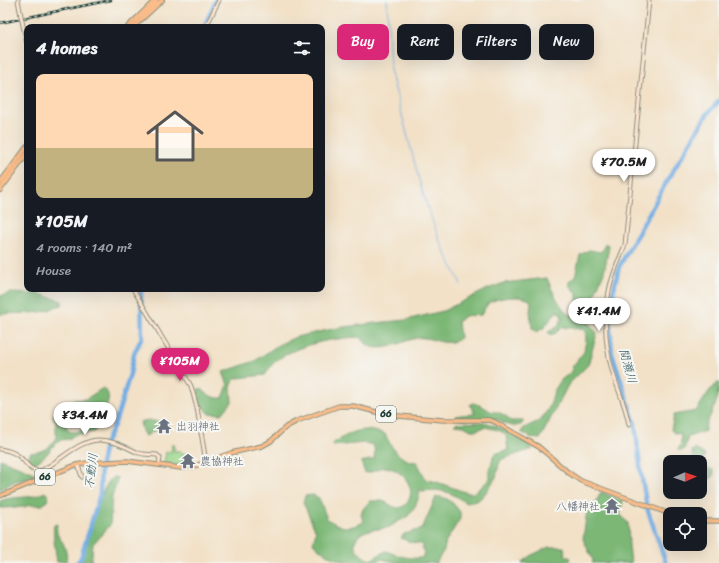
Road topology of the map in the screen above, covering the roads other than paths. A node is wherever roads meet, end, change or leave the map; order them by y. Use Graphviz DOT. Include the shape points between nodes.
graph roads {
  1 [pos="18,0"];
  2 [pos="156,0"];
  3 [pos="162,0"];
  4 [pos="219,0"];
  5 [pos="649,0"];
  6 [pos="131,24"];
  7 [pos="137,24"];
  8 [pos="207,24"];
  9 [pos="24,30"];
  10 [pos="24,151"];
  11 [pos="24,158"];
  12 [pos="0,183"];
  13 [pos="0,190"];
  14 [pos="135,292"];
  15 [pos="629,425"];
  16 [pos="0,449"];
  17 [pos="206,462"];
  18 [pos="159,464"];
  19 [pos="78,465"];
  20 [pos="45,469"];
  21 [pos="46,476"];
  22 [pos="82,477"];
  23 [pos="0,496"];
  24 [pos="663,512"];
  25 [pos="719,521"];
  26 [pos="707,522"];
  1 -- 9 [label="street, bridge"];
  2 -- 6 [label="highway"];
  3 -- 7 [label="highway"];
  4 -- 8 [label="street"];
  5 -- 15 [label="street" via="625,245 609,290 606,311 606,339 611,369"];
  10 -- 12 [label="highway"];
  11 -- 13 [label="highway"];
  14 -- 17 [label="street" via="191,386"];
  16 -- 20 [label="street" via="18,455 36,471"];
  17 -- 18 [label="main road, 66" via="181,468"];
  17 -- 24 [label="main road, 66" via="240,450 262,446 286,427 333,407 349,406 379,413 454,421 490,420 539,447 581,481"];
  18 -- 19 [label="main road, 66" via="117,461"];
  18 -- 20 [label="street" via="160,458 157,455 139,453 125,446 97,440 76,448"];
  19 -- 21 [label="main road, 66"];
  19 -- 22 [label="street"];
  20 -- 21 [label="street"];
  21 -- 23 [label="main road, 66"];
  25 -- 26 [label="main road"];
}
